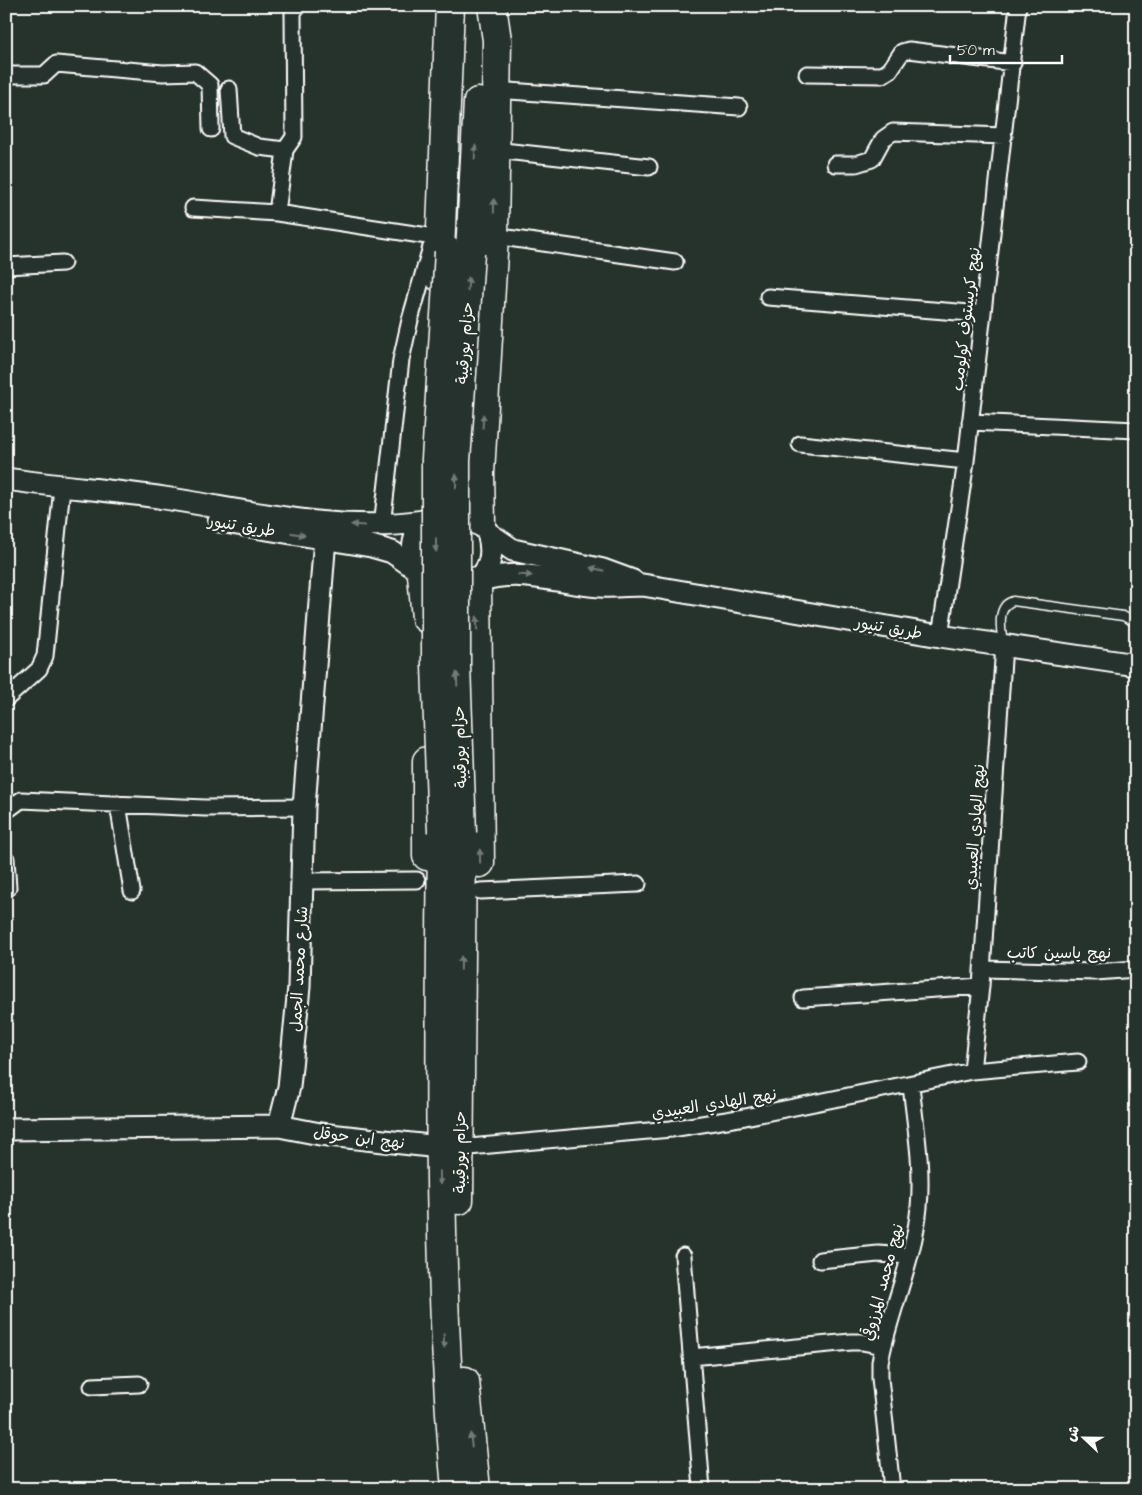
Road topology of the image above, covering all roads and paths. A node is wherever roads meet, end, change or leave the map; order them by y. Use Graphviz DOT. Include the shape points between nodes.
graph roads {
  1 [pos="297,6"];
  2 [pos="450,6"];
  3 [pos="461,6"];
  4 [pos="479,6"];
  5 [pos="492,6"];
  6 [pos="1018,6"];
  7 [pos="1013,63"];
  8 [pos="807,74"];
  9 [pos="6,75"];
  10 [pos="230,89"];
  11 [pos="496,90"];
  12 [pos="739,107"];
  13 [pos="211,129"];
  14 [pos="1004,136"];
  15 [pos="284,150"];
  16 [pos="495,150"];
  17 [pos="835,164"];
  18 [pos="649,167"];
  19 [pos="193,208"];
  20 [pos="276,214"];
  21 [pos="494,236"];
  22 [pos="449,245"];
  23 [pos="675,262"];
  24 [pos="63,263"];
  25 [pos="6,266"];
  26 [pos="768,297"];
  27 [pos="983,314"];
  28 [pos="970,422"];
  29 [pos="1136,430"];
  30 [pos="800,444"];
  31 [pos="966,461"];
  32 [pos="6,479"];
  33 [pos="62,487"];
  34 [pos="424,521"];
  35 [pos="382,526"];
  36 [pos="484,528"];
  37 [pos="325,538"];
  38 [pos="420,572"];
  39 [pos="477,580"];
  40 [pos="643,585"];
  41 [pos="1136,623"];
  42 [pos="940,636"];
  43 [pos="1004,645"];
  44 [pos="1136,665"];
  45 [pos="6,699"];
  46 [pos="118,804"];
  47 [pos="304,807"];
  48 [pos="6,811"];
  49 [pos="6,859"];
  50 [pos="417,880"];
  51 [pos="302,881"];
  52 [pos="638,884"];
  53 [pos="8,888"];
  54 [pos="132,891"];
  55 [pos="480,891"];
  56 [pos="982,969"];
  57 [pos="1136,969"];
  58 [pos="981,986"];
  59 [pos="803,998"];
  60 [pos="1078,1062"];
  61 [pos="972,1071"];
  62 [pos="911,1085"];
  63 [pos="278,1126"];
  64 [pos="6,1129"];
  65 [pos="448,1147"];
  66 [pos="683,1256"];
  67 [pos="909,1256"];
  68 [pos="820,1260"];
  69 [pos="883,1346"];
  70 [pos="691,1357"];
  71 [pos="139,1384"];
  72 [pos="92,1386"];
  73 [pos="456,1489"];
  74 [pos="476,1489"];
  75 [pos="702,1489"];
  76 [pos="892,1489"];
  1 -- 15 [label="street" via="293,13 294,137"];
  2 -- 22 [label="highway"];
  3 -- 22 [label="highway, حزام بورقيبة" via="463,49"];
  22 -- 4 [label="highway, حزام بورقيبة, one-way" via="481,52"];
  5 -- 11 [label="highway" via="497,40"];
  6 -- 7 [label="street, نهج كريستوف كولومب"];
  7 -- 8 [label="street" via="909,50 902,52 890,70 882,75"];
  7 -- 14 [label="street, نهج كريستوف كولومب"];
  9 -- 13 [label="street" via="44,75 56,64 163,73 195,72 210,85"];
  10 -- 15 [label="street" via="232,136 259,147"];
  11 -- 12 [label="street"];
  11 -- 16 [label="highway"];
  14 -- 17 [label="street" via="893,132 883,139 872,159 856,164"];
  14 -- 27 [label="street, نهج كريستوف كولومب"];
  15 -- 20 [label="street"];
  16 -- 18 [label="street"];
  21 -- 16 [label="highway, one-way"];
  19 -- 20 [label="street"];
  20 -- 22 [label="street"];
  21 -- 23 [label="street"];
  36 -- 21 [label="highway, one-way" via="480,473"];
  22 -- 34 [label="highway" via="424,461"];
  22 -- 35 [label="street" via="410,320 401,360"];
  22 -- 65 [label="highway, حزام بورقيبة, bridge" via="456,461 456,666"];
  24 -- 25 [label="street"];
  26 -- 27 [label="street"];
  27 -- 28 [label="street, نهج كريستوف كولومب"];
  28 -- 29 [label="street"];
  28 -- 31 [label="street, نهج كريستوف كولومب"];
  30 -- 31 [label="street"];
  31 -- 42 [label="street, نهج كريستوف كولومب"];
  32 -- 33 [label="main road, طريق تنيور"];
  35 -- 33 [label="main road, طريق تنيور, one-way" via="326,523 110,489"];
  33 -- 37 [label="main road, طريق تنيور, one-way" via="115,504"];
  33 -- 45 [label="street" via="45,656 39,669"];
  34 -- 35 [label="main road, طريق تنيور"];
  34 -- 36 [label="main road" via="446,510 459,510 471,514"];
  34 -- 38 [label="main road" via="413,544 413,557"];
  36 -- 39 [label="main road" via="492,545 491,558"];
  40 -- 36 [label="main road, طريق تنيور, one-way" via="603,570 513,550"];
  37 -- 38 [label="main road, طريق تنيور" via="392,552"];
  37 -- 47 [label="main road, شارع محمد الجمل"];
  38 -- 39 [label="main road" via="438,587 452,589 465,587"];
  38 -- 65 [label="highway" via="426,638 427,1078"];
  39 -- 40 [label="main road, طريق تنيور, one-way" via="522,574 599,586"];
  55 -- 39 [label="highway, one-way"];
  40 -- 42 [label="main road, طريق تنيور"];
  41 -- 43 [label="lane" via="1115,614 1013,601 1001,616"];
  42 -- 43 [label="main road, طريق تنيور"];
  43 -- 44 [label="main road, طريق تنيور"];
  43 -- 56 [label="street, نهج الهادي العبيدي"];
  46 -- 47 [label="street" via="204,808"];
  46 -- 48 [label="street" via="21,800"];
  46 -- 54 [label="street"];
  47 -- 51 [label="main road, شارع محمد الجمل"];
  49 -- 53 [label="street"];
  50 -- 51 [label="street"];
  51 -- 63 [label="main road, شارع محمد الجمل" via="299,988 289,1087"];
  52 -- 55 [label="street"];
  55 -- 65 [label="highway" via="475,1059"];
  56 -- 57 [label="street, نهج ياسين كاتب" via="1096,972"];
  56 -- 58 [label="street, نهج الهادي العبيدي"];
  58 -- 59 [label="street"];
  58 -- 61 [label="street, نهج الهادي العبيدي"];
  60 -- 61 [label="street, نهج الهادي العبيدي"];
  61 -- 62 [label="street, نهج الهادي العبيدي"];
  62 -- 65 [label="street, نهج الهادي العبيدي" via="671,1129"];
  62 -- 67 [label="street, نهج محمد المرزوقي" via="920,1181 916,1229"];
  63 -- 64 [label="main road"];
  63 -- 65 [label="main road, نهج ابن حوقل" via="320,1134"];
  65 -- 73 [label="highway, حزام بورقيبة, one-way" via="446,1372"];
  74 -- 65 [label="highway, حزام بورقيبة, one-way"];
  66 -- 70 [label="street"];
  67 -- 68 [label="street" via="878,1254"];
  67 -- 69 [label="street, نهج محمد المرزوقي"];
  69 -- 70 [label="street" via="851,1342"];
  69 -- 76 [label="street, نهج محمد المرزوقي" via="880,1378"];
  70 -- 75 [label="street"];
  71 -- 72 [label="street"];
}
